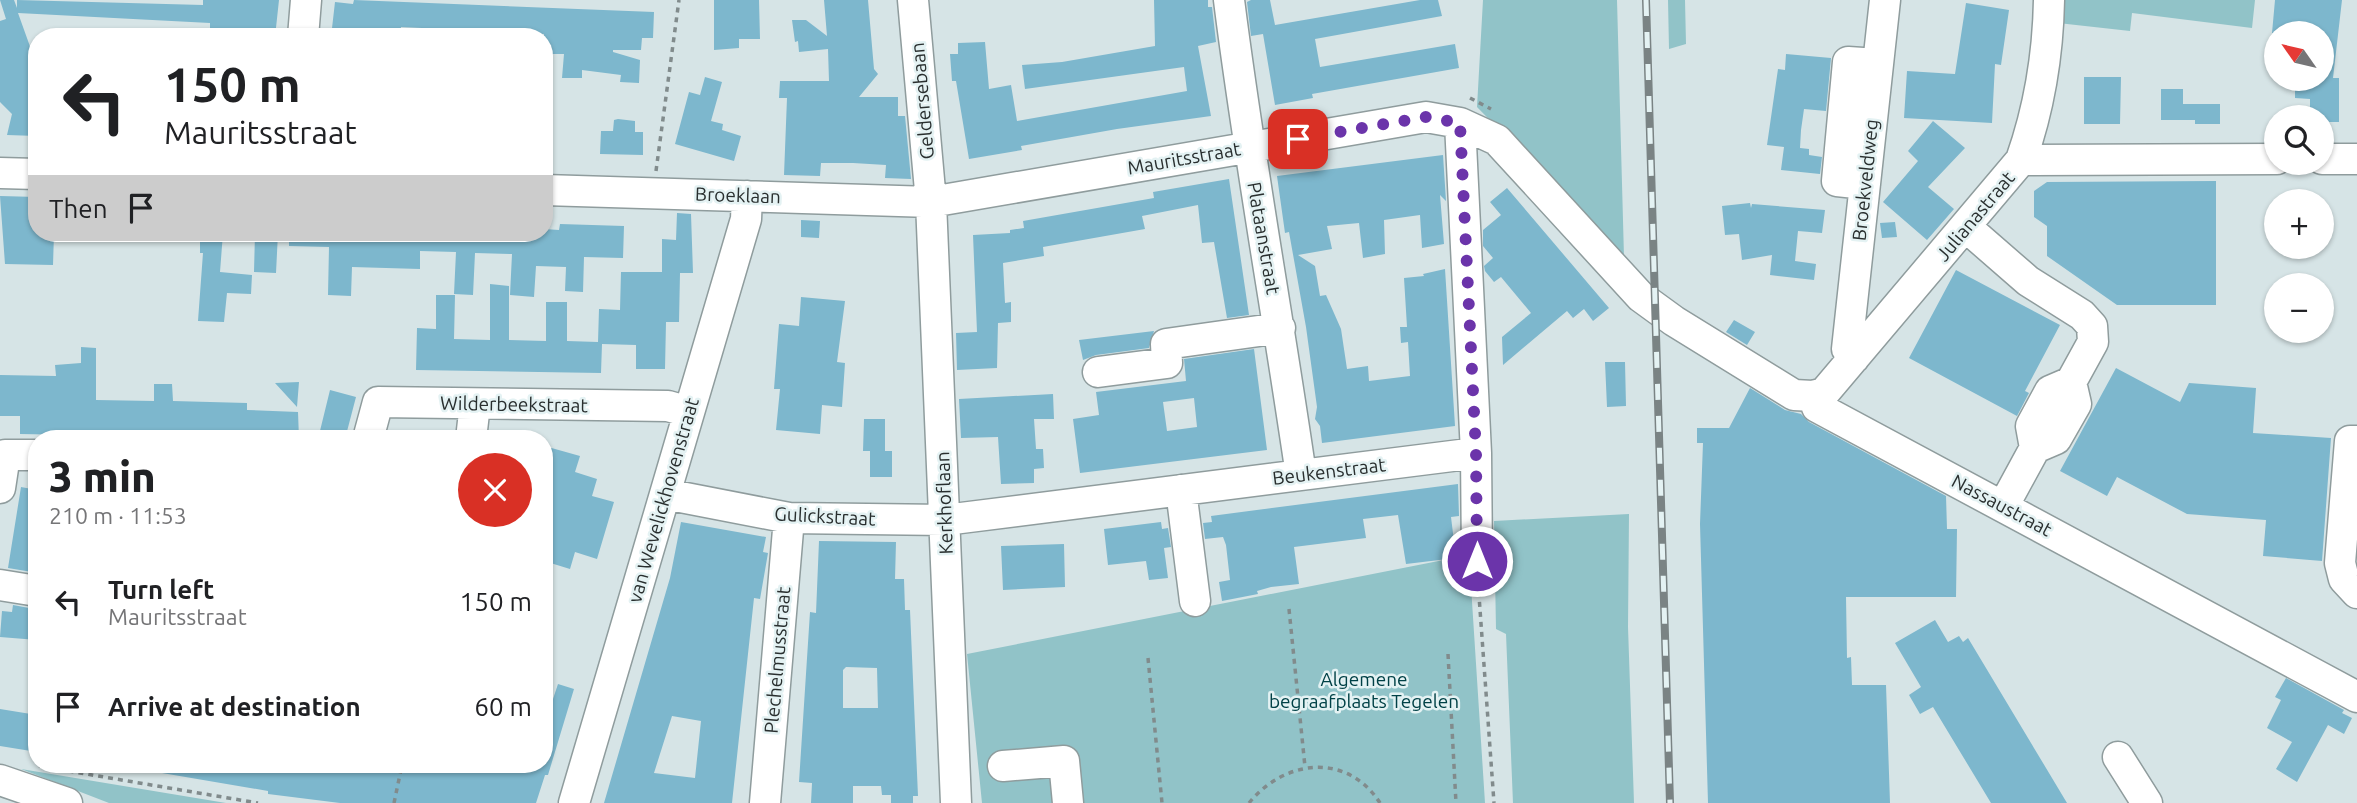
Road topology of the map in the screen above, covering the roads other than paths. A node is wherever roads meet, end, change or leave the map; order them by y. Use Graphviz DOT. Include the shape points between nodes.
graph roads {
  1 [pos="306,0"];
  2 [pos="914,0"];
  3 [pos="1229,0"];
  4 [pos="1885,0"];
  5 [pos="2049,0"];
  6 [pos="304,28"];
  7 [pos="1460,123"];
  8 [pos="1248,147"];
  9 [pos="2264,159"];
  10 [pos="2334,159"];
  11 [pos="2357,159"];
  12 [pos="2021,160"];
  13 [pos="0,173"];
  14 [pos="28,174"];
  15 [pos="553,190"];
  16 [pos="747,196"];
  17 [pos="931,202"];
  18 [pos="1966,227"];
  19 [pos="1655,307"];
  20 [pos="1280,328"];
  21 [pos="1854,358"];
  22 [pos="1098,372"];
  23 [pos="1812,396"];
  24 [pos="475,404"];
  25 [pos="689,412"];
  26 [pos="370,430"];
  27 [pos="472,430"];
  28 [pos="2357,441"];
  29 [pos="1476,453"];
  30 [pos="28,455"];
  31 [pos="1301,475"];
  32 [pos="0,488"];
  33 [pos="1181,490"];
  34 [pos="665,494"];
  35 [pos="2004,505"];
  36 [pos="789,518"];
  37 [pos="945,520"];
  38 [pos="1477,561"];
  39 [pos="0,585"];
  40 [pos="28,590"];
  41 [pos="2357,593"];
  42 [pos="1195,601"];
  43 [pos="2357,697"];
  44 [pos="2118,757"];
  45 [pos="1003,766"];
  46 [pos="0,780"];
  47 [pos="67,803"];
  48 [pos="574,803"];
  49 [pos="765,803"];
  50 [pos="956,803"];
  51 [pos="1068,803"];
  52 [pos="2147,803"];
  1 -- 6 [label="street"];
  2 -- 17 [label="street, Geldersebaan"];
  3 -- 8 [label="street, Plataanstraat"];
  4 -- 21 [label="street, Broekveldweg" via="1847,349"];
  5 -- 12 [label="street" via="2034,123"];
  7 -- 8 [label="street, Mauritsstraat" via="1426,117"];
  7 -- 19 [label="street, Mauritsstraat" via="1497,140"];
  7 -- 29 [label="street"];
  8 -- 17 [label="street, Mauritsstraat"];
  8 -- 20 [label="street, Plataanstraat"];
  9 -- 12 [label="street, Julianastraat"];
  10 -- 11 [label="street"];
  12 -- 18 [label="street, Julianastraat"];
  13 -- 14 [label="street"];
  15 -- 16 [label="street, Broeklaan"];
  16 -- 17 [label="street, Broeklaan"];
  16 -- 25 [label="street, van Wevelickhovenstraat" via="746,219"];
  17 -- 37 [label="street, Kerkhoflaan"];
  18 -- 21 [label="street, Julianastraat"];
  18 -- 35 [label="street" via="2028,281 2092,326 2093,342 2071,382 2050,391 2031,426 2035,448"];
  19 -- 23 [label="street, Nassaustraat" via="1794,395"];
  20 -- 22 [label="street" via="1166,344 1167,363"];
  20 -- 31 [label="street, Plataanstraat"];
  21 -- 23 [label="street, Julianastraat" via="1824,393"];
  23 -- 35 [label="street, Nassaustraat" via="1817,407"];
  24 -- 25 [label="street, Wilderbeekstraat" via="668,406"];
  24 -- 26 [label="street, Wilderbeekstraat" via="378,402"];
  24 -- 27 [label="street"];
  25 -- 34 [label="street, van Wevelickhovenstraat"];
  28 -- 41 [label="street" via="2350,441 2340,563 2344,579"];
  29 -- 31 [label="street, Beukenstraat"];
  29 -- 38 [label="street"];
  30 -- 32 [label="street" via="5,455"];
  31 -- 33 [label="street, Beukenstraat"];
  33 -- 37 [label="street, Beukenstraat"];
  33 -- 42 [label="street"];
  34 -- 36 [label="street, Gulickstraat"];
  34 -- 48 [label="street, van Wevelickhovenstraat"];
  35 -- 43 [label="street, Nassaustraat"];
  36 -- 37 [label="street, Gulickstraat"];
  36 -- 49 [label="street, Plechelmusstraat"];
  37 -- 50 [label="street, Kerkhoflaan"];
  39 -- 40 [label="street"];
  44 -- 52 [label="street"];
  45 -- 51 [label="street" via="1064,761"];
  46 -- 47 [label="street"];
}
